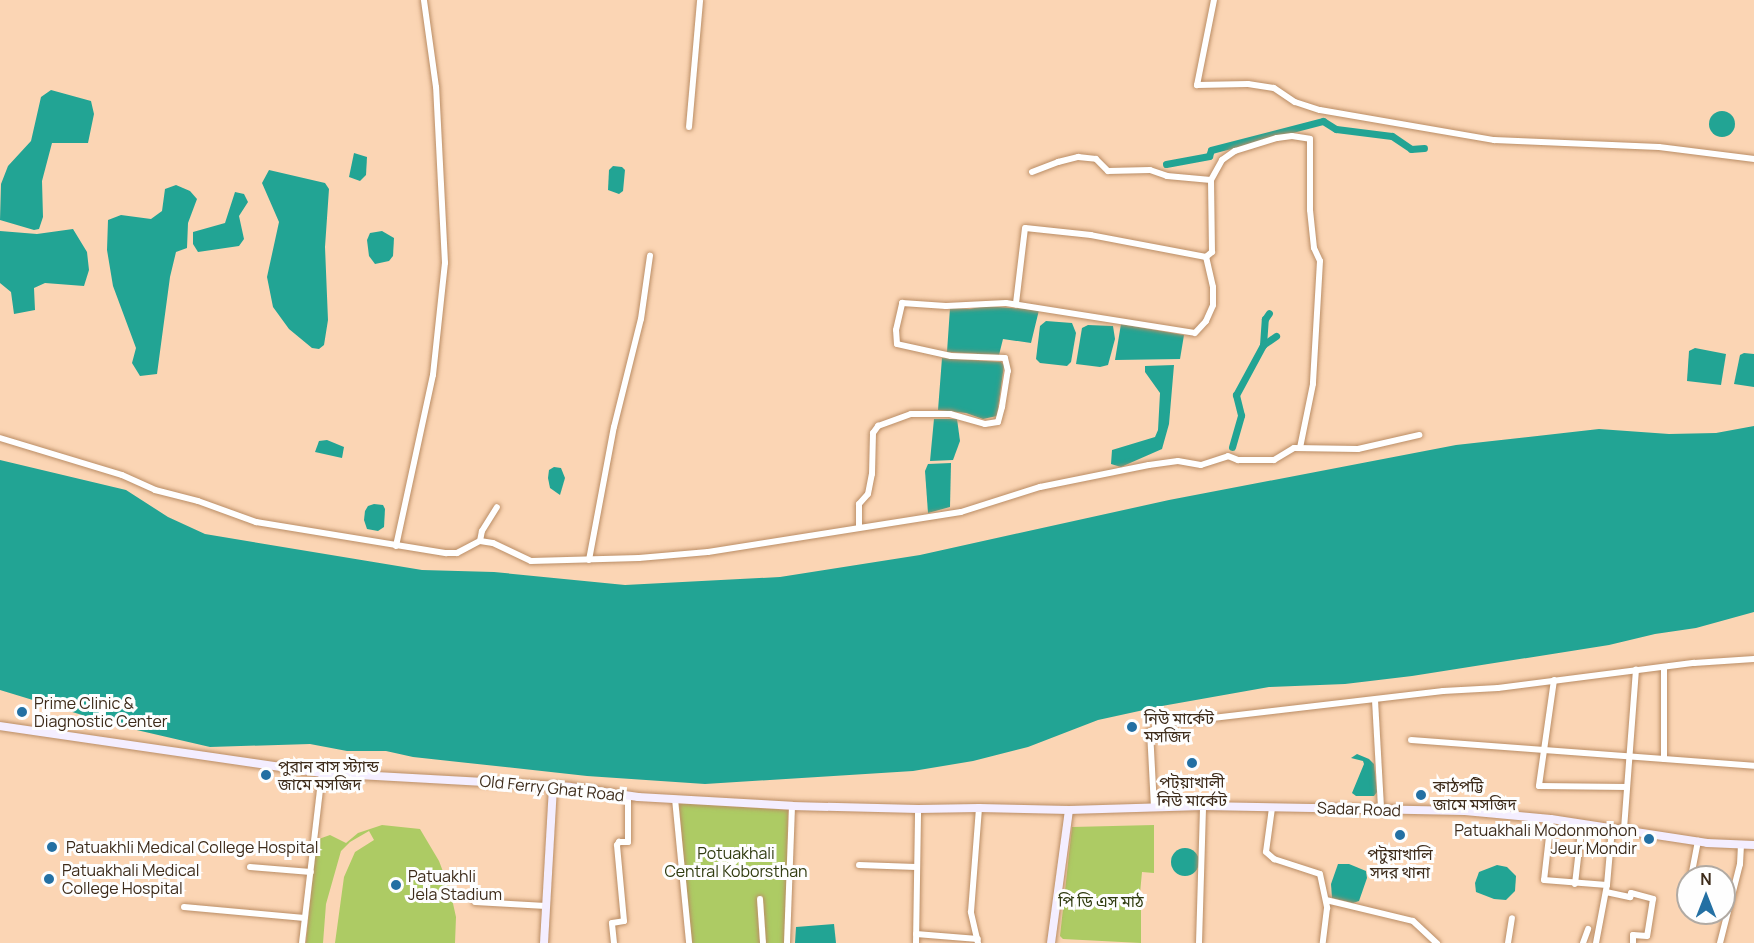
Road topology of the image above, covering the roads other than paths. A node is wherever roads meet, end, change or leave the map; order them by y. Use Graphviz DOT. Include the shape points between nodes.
graph roads {
  1 [pos="424,0"];
  2 [pos="700,0"];
  3 [pos="1214,0"];
  4 [pos="689,127"];
  5 [pos="1754,159"];
  6 [pos="1032,172"];
  7 [pos="1211,180"];
  8 [pos="650,256"];
  9 [pos="1206,257"];
  10 [pos="1016,304"];
  11 [pos="1419,435"];
  12 [pos="0,438"];
  13 [pos="1300,448"];
  14 [pos="497,507"];
  15 [pos="859,527"];
  16 [pos="480,541"];
  17 [pos="396,546"];
  18 [pos="589,560"];
  19 [pos="1754,659"];
  20 [pos="1664,667"];
  21 [pos="1636,669"];
  22 [pos="1554,680"];
  23 [pos="1376,700"];
  24 [pos="0,726"];
  25 [pos="1411,740"];
  26 [pos="1544,751"];
  27 [pos="1629,756"];
  28 [pos="1664,759"];
  29 [pos="1754,766"];
  30 [pos="322,773"];
  31 [pos="553,786"];
  32 [pos="1627,787"];
  33 [pos="628,795"];
  34 [pos="675,799"];
  35 [pos="792,806"];
  36 [pos="1203,806"];
  37 [pos="1154,807"];
  38 [pos="1272,807"];
  39 [pos="979,808"];
  40 [pos="918,809"];
  41 [pos="1381,809"];
  42 [pos="1069,810"];
  43 [pos="1106,810"];
  44 [pos="1551,819"];
  45 [pos="1582,823"];
  46 [pos="1612,828"];
  47 [pos="1624,829"];
  48 [pos="1698,841"];
  49 [pos="1741,845"];
  50 [pos="1754,845"];
  51 [pos="859,865"];
  52 [pos="1693,865"];
  53 [pos="250,867"];
  54 [pos="916,867"];
  55 [pos="311,872"];
  56 [pos="1575,884"];
  57 [pos="1606,889"];
  58 [pos="760,899"];
  59 [pos="1326,900"];
  60 [pos="475,902"];
  61 [pos="546,906"];
  62 [pos="184,907"];
  63 [pos="305,918"];
  64 [pos="1512,918"];
  65 [pos="1588,929"];
  66 [pos="916,934"];
  67 [pos="978,941"];
  68 [pos="302,943"];
  69 [pos="544,943"];
  70 [pos="614,943"];
  71 [pos="689,943"];
  72 [pos="763,943"];
  73 [pos="787,943"];
  74 [pos="916,943"];
  75 [pos="1051,943"];
  76 [pos="1199,943"];
  77 [pos="1323,943"];
  78 [pos="1437,943"];
  79 [pos="1508,943"];
  80 [pos="1583,943"];
  81 [pos="1596,943"];
  82 [pos="1634,943"];
  83 [pos="1720,943"];
  1 -- 17 [label="street" via="436,87 445,263 433,375"];
  2 -- 4 [label="street"];
  3 -- 5 [label="street" via="1197,85 1274,88 1295,102 1320,110 1494,140 1659,147"];
  6 -- 7 [label="street" via="1078,157 1096,159 1108,171 1150,170 1167,176"];
  7 -- 9 [label="street" via="1212,252"];
  7 -- 13 [label="street" via="1222,160 1235,151 1277,138 1310,139 1310,210 1314,248 1320,261 1313,384"];
  8 -- 18 [label="street" via="641,319 614,427"];
  9 -- 10 [label="street" via="1091,235 1025,228"];
  9 -- 10 [label="street" via="1214,287 1213,305 1195,333"];
  10 -- 15 [label="street" via="902,303 897,344 951,356 1005,358 1008,371 1002,407 998,422 985,424 950,414 911,414 878,426 873,432 868,494 859,504"];
  11 -- 13 [label="street" via="1358,449"];
  12 -- 17 [label="street" via="256,522"];
  13 -- 15 [label="street" via="1274,460 1238,460 1228,456 1201,465 1178,461 1149,465 1040,487 961,512"];
  14 -- 16 [label="street"];
  15 -- 18 [label="street" via="708,552"];
  16 -- 17 [label="street" via="457,553"];
  16 -- 18 [label="street" via="531,561"];
  19 -- 20 [label="street"];
  20 -- 21 [label="street"];
  20 -- 28 [label="street"];
  21 -- 22 [label="street"];
  21 -- 27 [label="street"];
  22 -- 23 [label="street"];
  22 -- 26 [label="street"];
  23 -- 37 [label="street" via="1153,728 1150,731"];
  23 -- 41 [label="street"];
  24 -- 30 [label="street, Old Ferry Ghat Road"];
  25 -- 26 [label="street"];
  26 -- 27 [label="street"];
  26 -- 32 [label="street" via="1539,786"];
  27 -- 28 [label="street"];
  27 -- 32 [label="street"];
  28 -- 29 [label="street"];
  30 -- 31 [label="street, Old Ferry Ghat Road"];
  30 -- 55 [label="street"];
  31 -- 33 [label="street, Old Ferry Ghat Road"];
  31 -- 61 [label="street"];
  32 -- 47 [label="street"];
  33 -- 34 [label="street, Old Ferry Ghat Road"];
  33 -- 70 [label="street" via="628,842 617,845 624,921 612,922"];
  34 -- 35 [label="street, Old Ferry Ghat Road"];
  34 -- 71 [label="street"];
  35 -- 40 [label="street, Old Ferry Ghat Road"];
  35 -- 73 [label="street"];
  36 -- 37 [label="street, Sadar Road"];
  36 -- 38 [label="street, Sadar Road"];
  36 -- 76 [label="street"];
  37 -- 43 [label="street, Sadar Road"];
  38 -- 41 [label="street, Sadar Road"];
  38 -- 59 [label="street" via="1266,852 1274,859 1320,874"];
  39 -- 40 [label="street, Old Ferry Ghat Road"];
  39 -- 42 [label="street, Old Ferry Ghat Road"];
  39 -- 67 [label="street" via="971,912"];
  40 -- 54 [label="street"];
  41 -- 44 [label="street, Sadar Road"];
  42 -- 43 [label="street, Old Ferry Ghat Road"];
  42 -- 75 [label="street"];
  44 -- 45 [label="street, Sadar Road"];
  44 -- 56 [label="street" via="1544,880"];
  45 -- 46 [label="street, Sadar Road"];
  45 -- 56 [label="street"];
  46 -- 47 [label="street, Sadar Road"];
  46 -- 57 [label="street"];
  47 -- 48 [label="street, Sadar Road"];
  48 -- 49 [label="street, Sadar Road"];
  48 -- 52 [label="street"];
  49 -- 50 [label="street, Sadar Road"];
  49 -- 83 [label="street" via="1740,864"];
  51 -- 54 [label="street"];
  53 -- 55 [label="street"];
  54 -- 66 [label="street"];
  55 -- 63 [label="street"];
  56 -- 57 [label="street"];
  57 -- 81 [label="street"];
  57 -- 82 [label="street" via="1653,899 1647,936 1633,935"];
  58 -- 72 [label="street"];
  59 -- 77 [label="street"];
  59 -- 78 [label="street" via="1413,921"];
  60 -- 61 [label="street"];
  61 -- 69 [label="street"];
  62 -- 63 [label="street"];
  63 -- 68 [label="street"];
  64 -- 79 [label="street"];
  65 -- 80 [label="street"];
  66 -- 67 [label="street"];
  66 -- 74 [label="street"];
}
